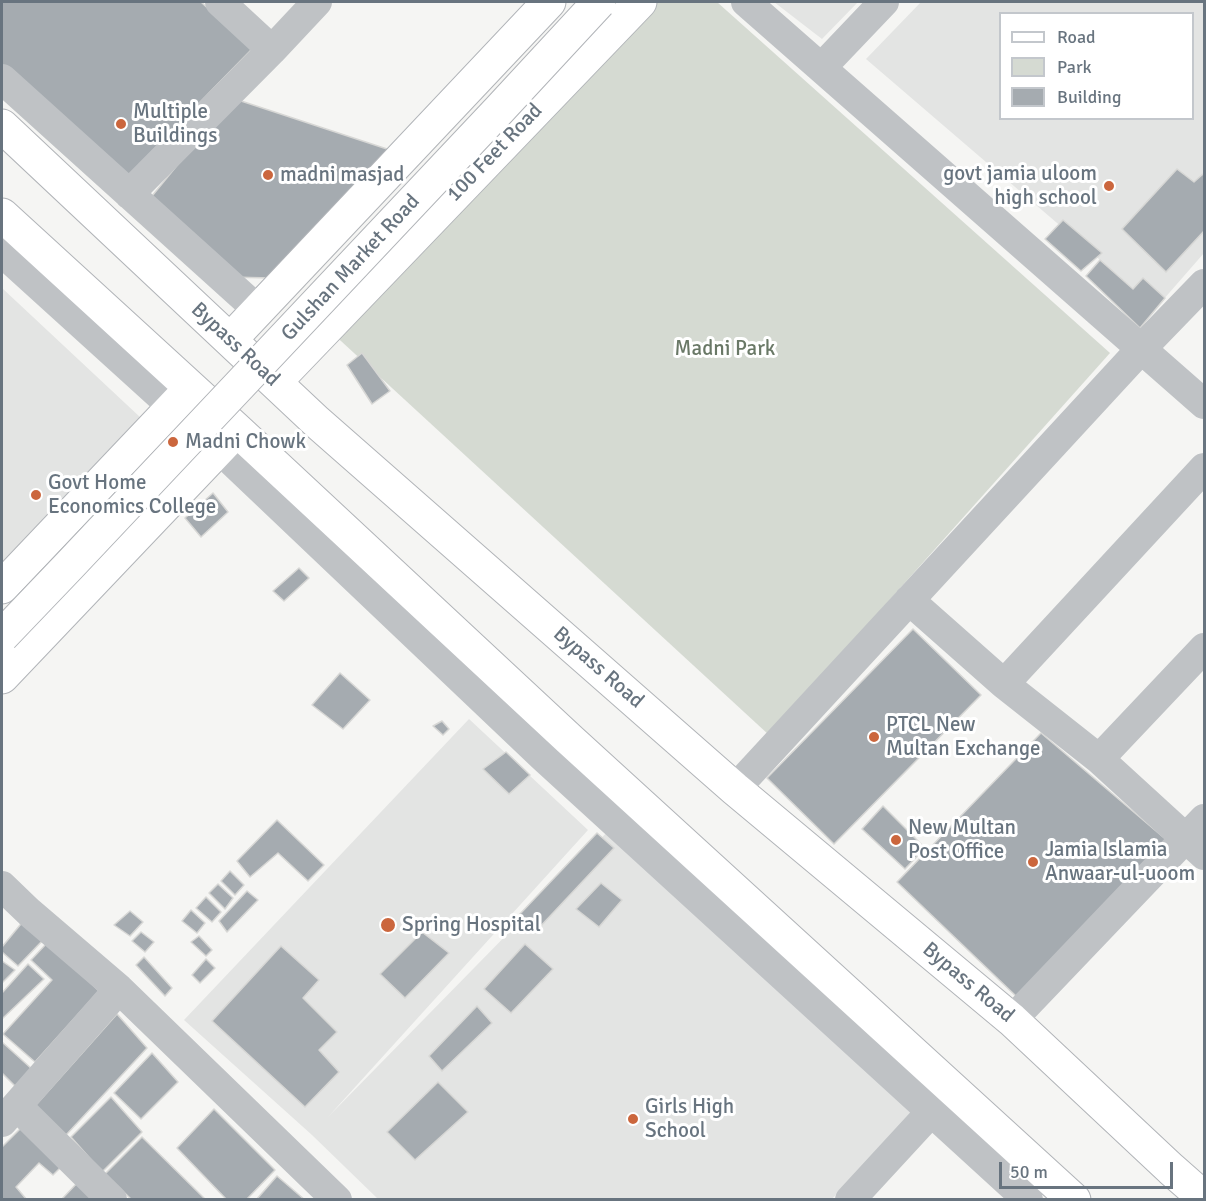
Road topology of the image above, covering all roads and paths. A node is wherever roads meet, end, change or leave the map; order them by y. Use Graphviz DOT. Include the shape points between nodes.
graph roads {
  1 [pos="220,2"];
  2 [pos="317,2"];
  3 [pos="549,2"];
  4 [pos="599,2"];
  5 [pos="640,2"];
  6 [pos="746,2"];
  7 [pos="884,2"];
  8 [pos="272,50"];
  9 [pos="822,67"];
  10 [pos="2,79"];
  11 [pos="2,126"];
  12 [pos="129,194"];
  13 [pos="2,214"];
  14 [pos="2,252"];
  15 [pos="1204,284"];
  16 [pos="80,305"];
  17 [pos="258,310"];
  18 [pos="230,340"];
  19 [pos="1142,348"];
  20 [pos="275,382"];
  21 [pos="182,398"];
  22 [pos="1204,404"];
  23 [pos="228,440"];
  24 [pos="1204,468"];
  25 [pos="2,587"];
  26 [pos="909,600"];
  27 [pos="411,611"];
  28 [pos="2,636"];
  29 [pos="1204,648"];
  30 [pos="2,677"];
  31 [pos="1004,684"];
  32 [pos="1099,759"];
  33 [pos="735,789"];
  34 [pos="1198,838"];
  35 [pos="7,904"];
  36 [pos="119,989"];
  37 [pos="1012,1020"];
  38 [pos="932,1111"];
  39 [pos="9,1114"];
  40 [pos="1204,1198"];
  41 [pos="112,1200"];
  42 [pos="337,1200"];
  43 [pos="850,1200"];
  44 [pos="1028,1200"];
  45 [pos="1074,1200"];
  1 -- 8 [label="street"];
  2 -- 8 [label="street"];
  3 -- 17 [label="main road"];
  4 -- 28 [label="main road, Gulshan Market Road, bridge"];
  5 -- 20 [label="main road, 100 Feet Road"];
  6 -- 9 [label="street"];
  7 -- 9 [label="street"];
  8 -- 12 [label="street"];
  9 -- 19 [label="street"];
  10 -- 12 [label="street"];
  11 -- 18 [label="main road, Bypass Road"];
  12 -- 17 [label="street"];
  13 -- 16 [label="main road"];
  14 -- 16 [label="street"];
  15 -- 19 [label="street"];
  16 -- 21 [label="main road"];
  17 -- 18 [label="main road"];
  18 -- 20 [label="main road, Bypass Road"];
  19 -- 22 [label="street"];
  19 -- 26 [label="street"];
  20 -- 33 [label="main road, Bypass Road"];
  21 -- 23 [label="main road"];
  21 -- 25 [label="main road"];
  23 -- 27 [label="main road"];
  23 -- 30 [label="main road"];
  24 -- 31 [label="street"];
  26 -- 31 [label="street"];
  26 -- 33 [label="street"];
  27 -- 38 [label="street" via="543,757"];
  27 -- 45 [label="main road" via="569,739"];
  29 -- 32 [label="street"];
  31 -- 32 [label="street"];
  32 -- 34 [label="street"];
  33 -- 37 [label="main road, Bypass Road"];
  34 -- 37 [label="street"];
  35 -- 36 [label="street"];
  36 -- 39 [label="street"];
  36 -- 42 [label="street"];
  37 -- 40 [label="main road, Bypass Road"];
  38 -- 43 [label="street"];
  38 -- 44 [label="street"];
  39 -- 41 [label="street"];
}
